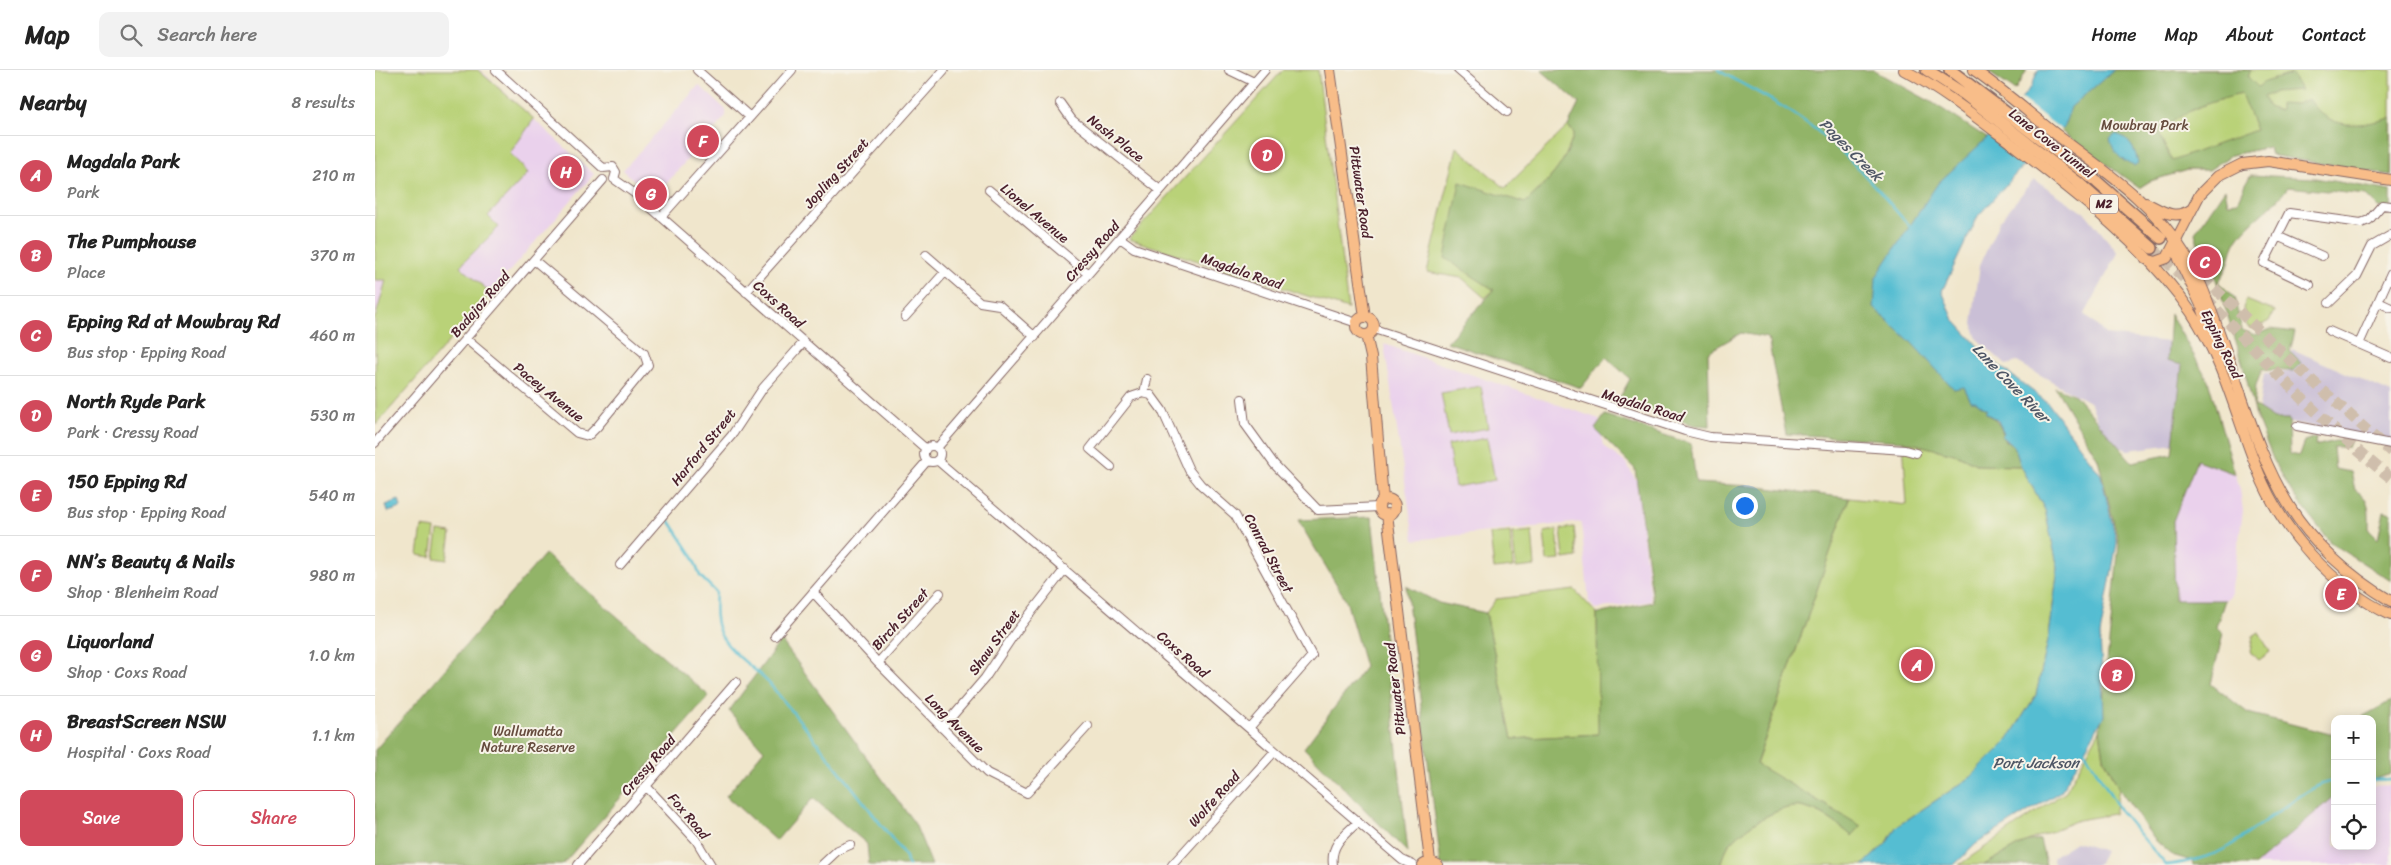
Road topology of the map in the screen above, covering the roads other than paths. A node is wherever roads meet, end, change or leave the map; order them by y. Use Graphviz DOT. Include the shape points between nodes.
graph roads {
  1 [pos="496,70"];
  2 [pos="697,70"];
  3 [pos="792,70"];
  4 [pos="943,70"];
  5 [pos="1229,70"];
  6 [pos="1265,70"];
  7 [pos="1330,70"];
  8 [pos="1458,70"];
  9 [pos="1905,70"];
  10 [pos="1927,70"];
  11 [pos="1950,70"];
  12 [pos="1974,70"];
  13 [pos="1254,82"];
  14 [pos="1060,103"];
  15 [pos="1507,112"];
  16 [pos="1983,115"];
  17 [pos="750,117"];
  18 [pos="603,168"];
  19 [pos="2051,168"];
  20 [pos="2357,175"];
  21 [pos="614,179"];
  22 [pos="603,180"];
  23 [pos="2391,180"];
  24 [pos="2391,184"];
  25 [pos="989,190"];
  26 [pos="1160,190"];
  27 [pos="2137,197"];
  28 [pos="2391,206"];
  29 [pos="2193,209"];
  30 [pos="661,217"];
  31 [pos="2391,235"];
  32 [pos="2277,236"];
  33 [pos="1121,238"];
  34 [pos="2161,238"];
  35 [pos="2176,243"];
  36 [pos="2152,248"];
  37 [pos="926,255"];
  38 [pos="2322,256"];
  39 [pos="2145,259"];
  40 [pos="534,260"];
  41 [pos="945,272"];
  42 [pos="2391,273"];
  43 [pos="1088,274"];
  44 [pos="2309,284"];
  45 [pos="746,292"];
  46 [pos="2378,302"];
  47 [pos="2329,303"];
  48 [pos="2391,308"];
  49 [pos="905,317"];
  50 [pos="1361,320"];
  51 [pos="2329,331"];
  52 [pos="1370,332"];
  53 [pos="1035,336"];
  54 [pos="466,339"];
  55 [pos="803,342"];
  56 [pos="2359,344"];
  57 [pos="2391,358"];
  58 [pos="2221,366"];
  59 [pos="1147,379"];
  60 [pos="1143,393"];
  61 [pos="1242,400"];
  62 [pos="2297,426"];
  63 [pos="375,443"];
  64 [pos="2391,444"];
  65 [pos="937,448"];
  66 [pos="926,449"];
  67 [pos="1915,453"];
  68 [pos="937,460"];
  69 [pos="927,461"];
  70 [pos="1111,467"];
  71 [pos="1381,503"];
  72 [pos="620,565"];
  73 [pos="1065,570"];
  74 [pos="813,592"];
  75 [pos="940,593"];
  76 [pos="2391,601"];
  77 [pos="2391,615"];
  78 [pos="775,636"];
  79 [pos="878,663"];
  80 [pos="736,682"];
  81 [pos="1088,726"];
  82 [pos="942,728"];
  83 [pos="1249,728"];
  84 [pos="1275,750"];
  85 [pos="646,786"];
  86 [pos="1358,822"];
  87 [pos="850,845"];
  88 [pos="1430,864"];
  89 [pos="578,865"];
  90 [pos="711,865"];
  91 [pos="823,865"];
  92 [pos="1172,865"];
  93 [pos="1333,865"];
  94 [pos="1413,865"];
  1 -- 18 [label="street"];
  2 -- 17 [label="street"];
  3 -- 17 [label="street"];
  4 -- 45 [label="street, Jopling Street"];
  5 -- 13 [label="street"];
  6 -- 13 [label="street, Cressy Road"];
  7 -- 50 [label="main road, Pittwater Road"];
  8 -- 15 [label="street"];
  9 -- 16 [label="main road"];
  10 -- 16 [label="highway, Lane Cove Tunnel / M2"];
  11 -- 34 [label="highway, Lane Cove Tunnel / M2" via="2063,156"];
  12 -- 27 [label="main road, Epping Road"];
  13 -- 26 [label="street, Cressy Road"];
  14 -- 26 [label="street, Nash Place" via="1072,120"];
  16 -- 19 [label="highway, Lane Cove Tunnel / M2"];
  17 -- 30 [label="street"];
  18 -- 21 [label="street" via="613,167"];
  18 -- 22 [label="street" via="600,175"];
  19 -- 36 [label="highway, Lane Cove Tunnel / M2" via="2122,219"];
  19 -- 39 [label="main road, Epping Road"];
  20 -- 23 [label="main road"];
  20 -- 24 [label="main road"];
  20 -- 29 [label="main road" via="2267,161 2251,162 2218,176 2200,194"];
  21 -- 22 [label="street" via="609,182"];
  21 -- 30 [label="street, Coxs Road"];
  22 -- 40 [label="street, Badajoz Road"];
  25 -- 43 [label="street, Lionel Avenue"];
  26 -- 33 [label="street, Cressy Road"];
  27 -- 29 [label="main road" via="2173,215"];
  27 -- 35 [label="main road, Epping Road"];
  28 -- 32 [label="street" via="2382,205 2369,220 2361,223 2289,213"];
  29 -- 35 [label="main road"];
  30 -- 45 [label="street, Coxs Road"];
  31 -- 47 [label="street" via="2372,246 2357,276"];
  32 -- 38 [label="street"];
  32 -- 44 [label="street" via="2264,263"];
  33 -- 43 [label="street, Cressy Road"];
  33 -- 50 [label="street, Magdala Road" via="1134,248"];
  35 -- 39 [label="main road" via="2163,260 2153,262"];
  35 -- 58 [label="main road" via="2179,259 2202,306"];
  35 -- 76 [label="main road, Epping Road" via="2203,290 2254,434 2283,498 2319,546 2352,576"];
  37 -- 41 [label="street"];
  39 -- 58 [label="main road, Epping Road" via="2191,311"];
  40 -- 54 [label="street, Badajoz Road"];
  40 -- 54 [label="street, Pacey Avenue" via="644,353 648,365 604,420 588,436 577,433"];
  41 -- 49 [label="street"];
  41 -- 53 [label="street" via="980,302 999,305"];
  42 -- 46 [label="street"];
  43 -- 53 [label="street, Cressy Road"];
  45 -- 55 [label="street, Coxs Road"];
  46 -- 48 [label="street"];
  46 -- 56 [label="street"];
  50 -- 52 [label="main road" via="1372,321"];
  50 -- 52 [label="main road" via="1358,331"];
  51 -- 56 [label="street"];
  52 -- 67 [label="street, Magdala Road" via="1710,437"];
  52 -- 71 [label="main road"];
  53 -- 65 [label="street, Cressy Road"];
  54 -- 63 [label="street, Badajoz Road"];
  55 -- 66 [label="street, Coxs Road"];
  55 -- 72 [label="street, Harford Street" via="763,388 732,435"];
  56 -- 57 [label="street"];
  58 -- 77 [label="main road, Epping Road" via="2258,473 2287,524 2334,575 2356,594"];
  59 -- 60 [label="street"];
  60 -- 70 [label="street" via="1131,397 1089,449"];
  60 -- 83 [label="street, Conrad Street" via="1151,395 1162,410 1189,470 1235,515 1312,656"];
  61 -- 71 [label="street" via="1245,424 1274,464 1317,510"];
  62 -- 64 [label="street"];
  65 -- 66 [label="street" via="931,446"];
  65 -- 68 [label="street" via="940,454"];
  66 -- 69 [label="street" via="923,455"];
  68 -- 69 [label="street"];
  68 -- 73 [label="street, Coxs Road"];
  69 -- 74 [label="street"];
  71 -- 88 [label="main road, Pittwater Road" via="1390,500 1394,506 1387,514"];
  73 -- 82 [label="street, Shaw Street" via="1015,633 985,678"];
  73 -- 83 [label="street, Coxs Road"];
  74 -- 78 [label="street"];
  74 -- 79 [label="street, Long Avenue"];
  75 -- 79 [label="street, Birch Street"];
  79 -- 82 [label="street, Long Avenue"];
  80 -- 85 [label="street, Cressy Road"];
  81 -- 82 [label="street, Long Avenue" via="1027,793 987,773"];
  83 -- 84 [label="street, Coxs Road"];
  84 -- 86 [label="street, Coxs Road"];
  84 -- 92 [label="street, Wolfe Road"];
  85 -- 89 [label="street, Cressy Road"];
  85 -- 90 [label="street, Fox Road" via="696,840"];
  86 -- 93 [label="street" via="1333,848"];
  86 -- 94 [label="street, Coxs Road" via="1402,860"];
  87 -- 91 [label="street" via="838,850"];
}
